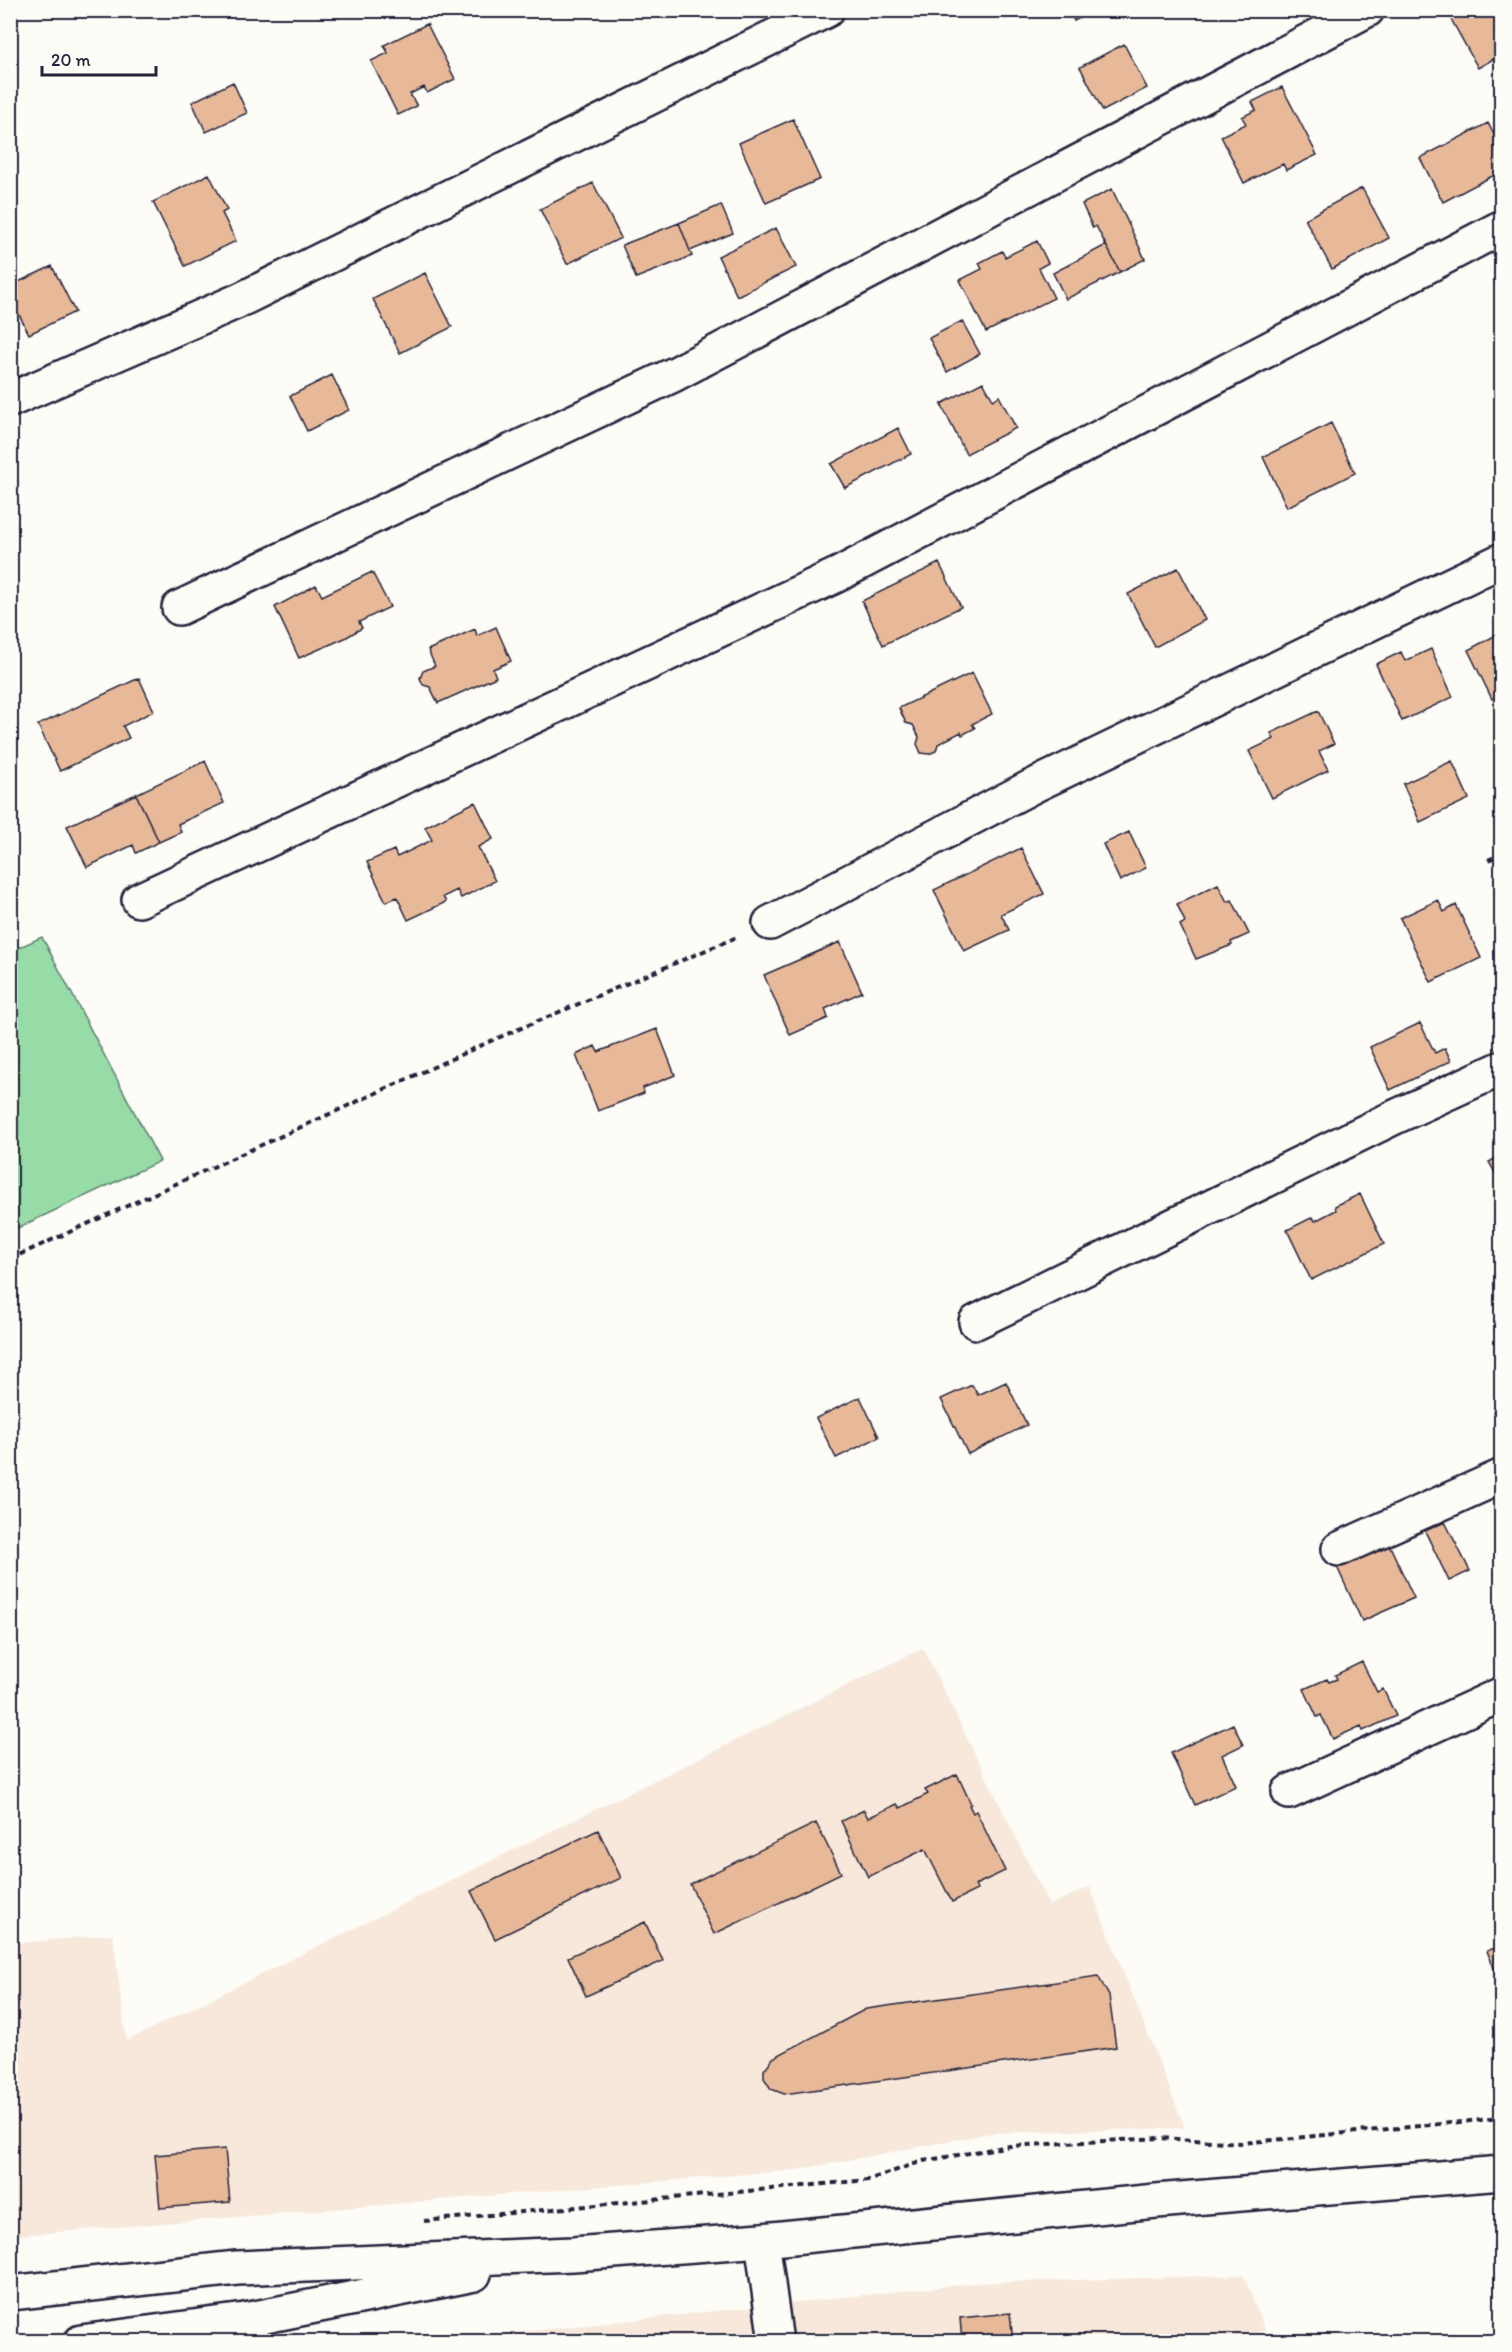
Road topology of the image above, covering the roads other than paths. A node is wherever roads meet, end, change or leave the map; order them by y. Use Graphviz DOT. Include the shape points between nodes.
graph roads {
  1 [pos="827,10"];
  2 [pos="1367,10"];
  3 [pos="1502,227"];
  4 [pos="10,400"];
  5 [pos="1502,560"];
  6 [pos="180,608"];
  7 [pos="139,900"];
  8 [pos="770,923"];
  9 [pos="1502,1068"];
  10 [pos="976,1323"];
  11 [pos="1502,1476"];
  12 [pos="1339,1549"];
  13 [pos="1502,1694"];
  14 [pos="1289,1792"];
  15 [pos="1502,2172"];
  16 [pos="762,2240"];
  17 [pos="573,2254"];
  18 [pos="10,2293"];
  19 [pos="176,2336"];
  20 [pos="81,2342"];
  21 [pos="776,2342"];
  1 -- 4 [label="street" via="238,301"];
  2 -- 6 [label="street" via="675,374"];
  3 -- 7 [label="street" via="837,575"];
  5 -- 8 [label="street" via="1030,787"];
  9 -- 10 [label="street"];
  11 -- 12 [label="street"];
  13 -- 14 [label="street"];
  15 -- 16 [label="street"];
  16 -- 17 [label="street"];
  16 -- 21 [label="street"];
  17 -- 18 [label="street" via="237,2268"];
  17 -- 19 [label="street"];
  19 -- 20 [label="street"];
}
